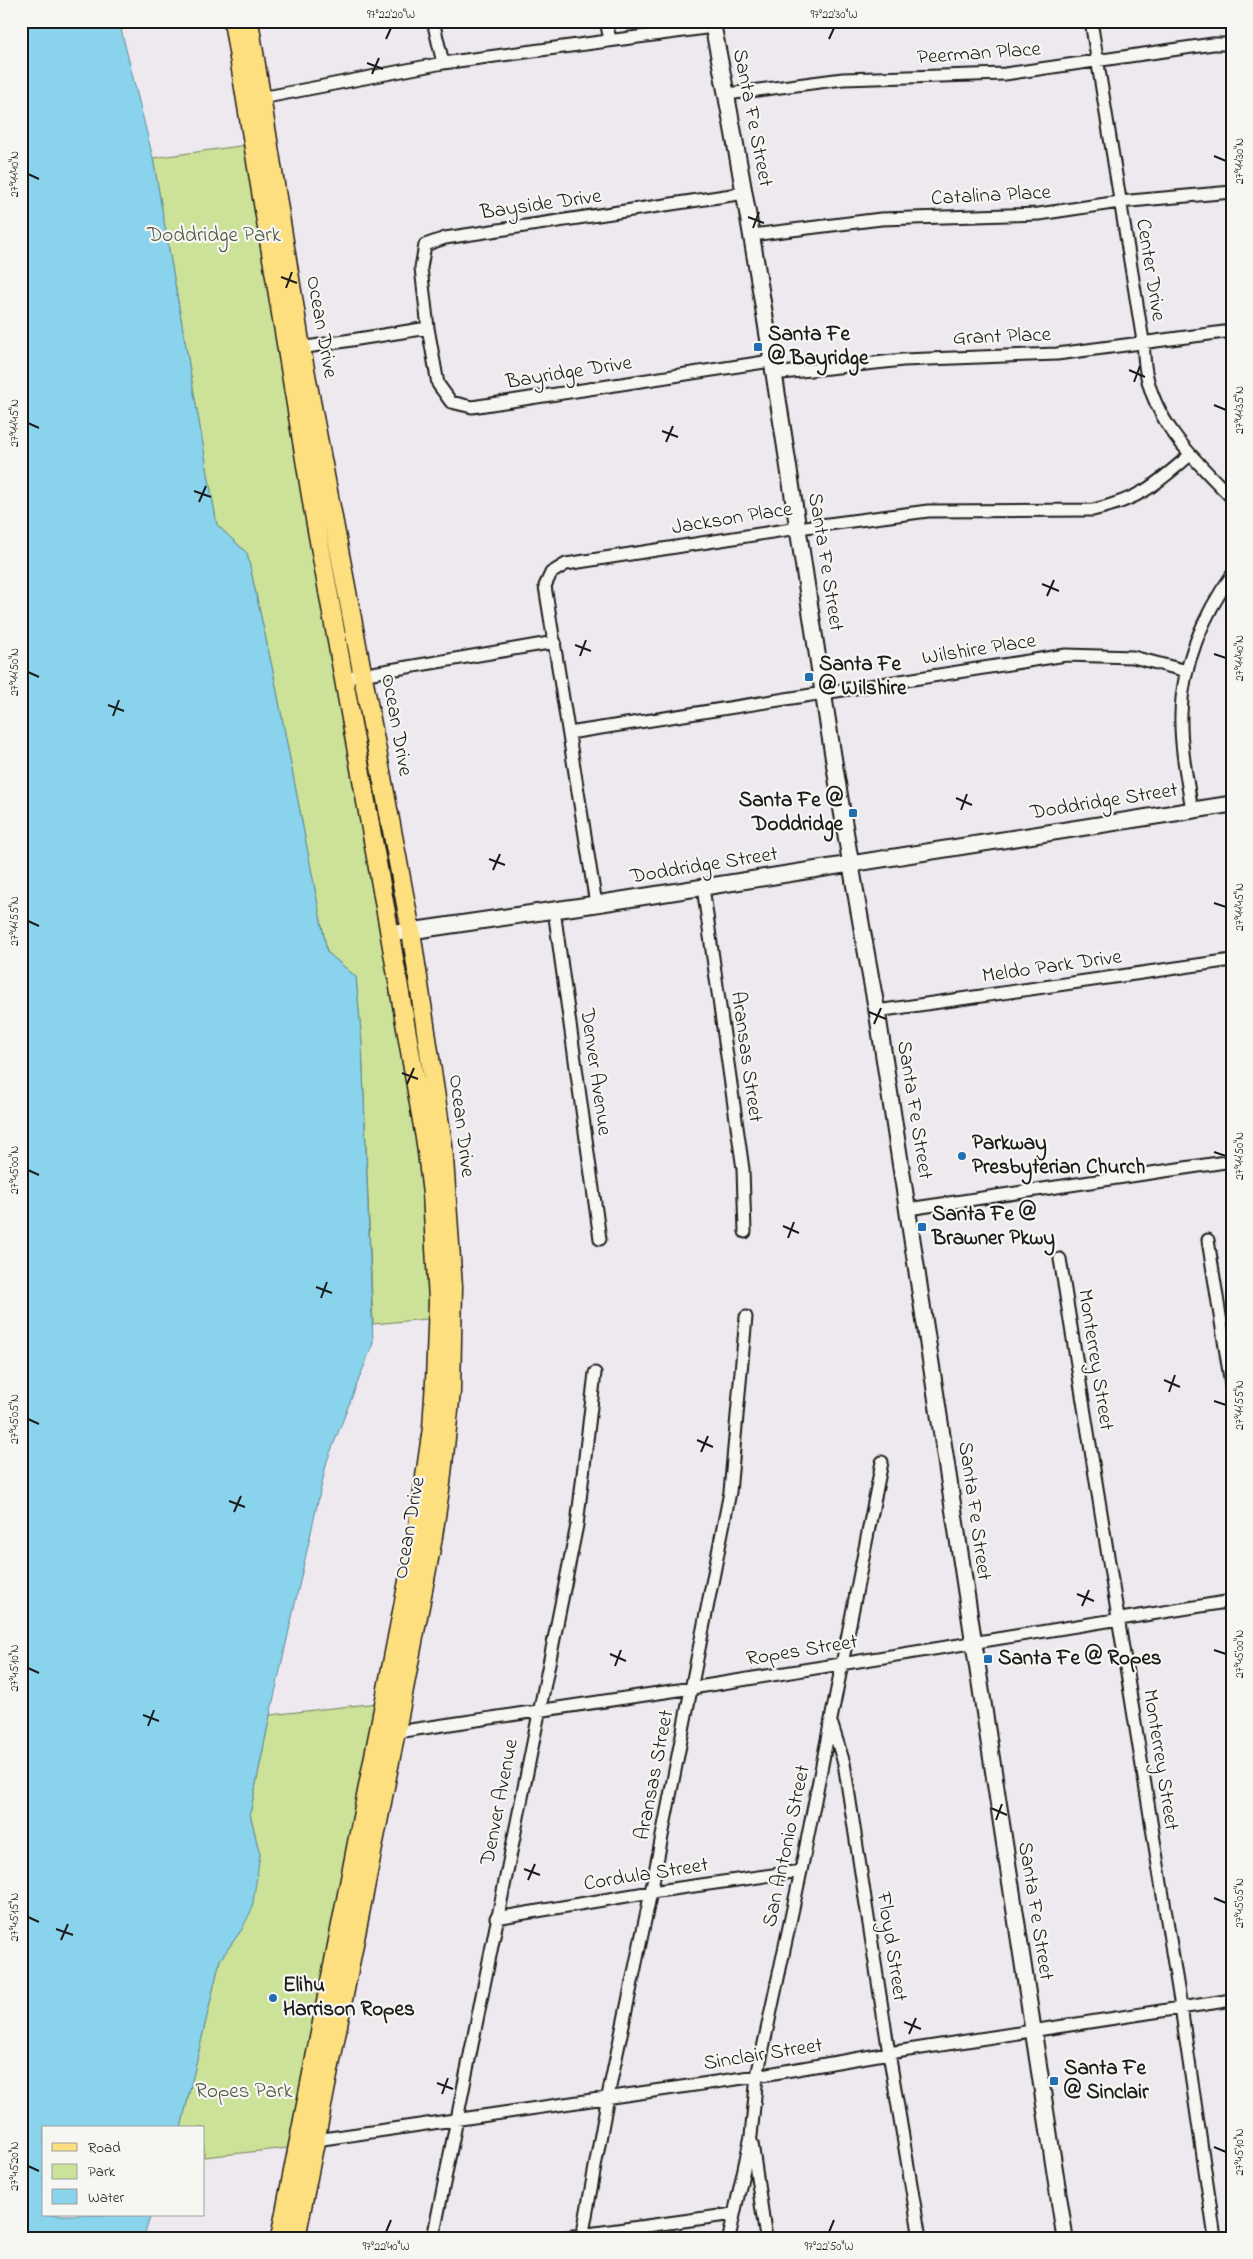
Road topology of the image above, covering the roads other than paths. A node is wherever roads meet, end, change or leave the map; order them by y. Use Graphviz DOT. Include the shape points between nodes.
graph roads {
  1 [pos="233,21"];
  2 [pos="249,21"];
  3 [pos="433,21"];
  4 [pos="606,21"];
  5 [pos="1091,21"];
  6 [pos="713,24"];
  7 [pos="610,40"];
  8 [pos="1232,44"];
  9 [pos="1097,61"];
  10 [pos="443,63"];
  11 [pos="727,94"];
  12 [pos="254,99"];
  13 [pos="1232,192"];
  14 [pos="745,194"];
  15 [pos="1119,202"];
  16 [pos="752,235"];
  17 [pos="428,328"];
  18 [pos="1232,331"];
  19 [pos="1143,341"];
  20 [pos="294,349"];
  21 [pos="772,367"];
  22 [pos="1190,455"];
  23 [pos="1232,498"];
  24 [pos="332,505"];
  25 [pos="312,508"];
  26 [pos="798,528"];
  27 [pos="1232,575"];
  28 [pos="346,583"];
  29 [pos="328,588"];
  30 [pos="555,642"];
  31 [pos="1187,671"];
  32 [pos="364,675"];
  33 [pos="343,678"];
  34 [pos="824,694"];
  35 [pos="569,733"];
  36 [pos="1232,804"];
  37 [pos="1192,810"];
  38 [pos="849,864"];
  39 [pos="703,887"];
  40 [pos="596,904"];
  41 [pos="554,910"];
  42 [pos="411,932"];
  43 [pos="390,934"];
  44 [pos="1232,960"];
  45 [pos="877,1011"];
  46 [pos="1232,1161"];
  47 [pos="908,1210"];
  48 [pos="745,1232"];
  49 [pos="442,1235"];
  50 [pos="600,1239"];
  51 [pos="1208,1240"];
  52 [pos="1060,1259"];
  53 [pos="746,1317"];
  54 [pos="595,1373"];
  55 [pos="1232,1392"];
  56 [pos="882,1462"];
  57 [pos="414,1597"];
  58 [pos="1232,1601"];
  59 [pos="1118,1619"];
  60 [pos="973,1644"];
  61 [pos="843,1663"];
  62 [pos="692,1688"];
  63 [pos="538,1710"];
  64 [pos="831,1723"];
  65 [pos="396,1731"];
  66 [pos="379,1737"];
  67 [pos="801,1871"];
  68 [pos="651,1892"];
  69 [pos="496,1918"];
  70 [pos="346,1942"];
  71 [pos="1232,2000"];
  72 [pos="1181,2008"];
  73 [pos="1032,2030"];
  74 [pos="888,2053"];
  75 [pos="757,2076"];
  76 [pos="608,2096"];
  77 [pos="458,2118"];
  78 [pos="751,2136"];
  79 [pos="307,2141"];
  80 [pos="734,2214"];
  81 [pos="582,2236"];
  82 [pos="287,2237"];
  83 [pos="433,2238"];
  84 [pos="559,2238"];
  85 [pos="729,2238"];
  86 [pos="766,2238"];
  87 [pos="920,2238"];
  88 [pos="1066,2238"];
  89 [pos="1215,2238"];
  1 -- 12 [label="main road, Ocean Drive"];
  2 -- 12 [label="main road, Ocean Drive"];
  3 -- 10 [label="street"];
  4 -- 7 [label="street"];
  5 -- 9 [label="street, Center Drive"];
  6 -- 7 [label="street"];
  6 -- 11 [label="main road, Santa Fe Street"];
  7 -- 10 [label="street"];
  8 -- 9 [label="street, Peerman Place"];
  9 -- 11 [label="street, Peerman Place" via="1005,74 842,79"];
  9 -- 15 [label="street, Center Drive"];
  10 -- 12 [label="street"];
  11 -- 14 [label="main road, Santa Fe Street"];
  12 -- 20 [label="main road, Ocean Drive"];
  13 -- 15 [label="street, Catalina Place"];
  14 -- 16 [label="main road, Santa Fe Street"];
  14 -- 17 [label="street, Bayside Drive" via="445,238 426,245 420,268"];
  15 -- 16 [label="street, Catalina Place" via="1039,214 881,219"];
  15 -- 19 [label="street, Center Drive"];
  16 -- 21 [label="main road, Santa Fe Street"];
  17 -- 20 [label="street"];
  17 -- 21 [label="street, Bayridge Drive" via="438,384 451,402 472,407"];
  18 -- 19 [label="street, Grant Place"];
  19 -- 21 [label="street, Grant Place" via="1057,354"];
  19 -- 22 [label="street, Center Drive" via="1152,396 1172,433"];
  20 -- 24 [label="main road, Ocean Drive"];
  20 -- 25 [label="main road, Ocean Drive"];
  21 -- 26 [label="main road, Santa Fe Street"];
  22 -- 23 [label="street, Center Drive"];
  22 -- 26 [label="street, Jackson Place" via="1152,488 1093,510 928,511"];
  24 -- 25 [label="main road"];
  24 -- 28 [label="main road, Ocean Drive"];
  25 -- 29 [label="main road, Ocean Drive"];
  26 -- 30 [label="street, Jackson Place" via="566,564 552,573 545,586"];
  26 -- 34 [label="main road, Santa Fe Street"];
  27 -- 31 [label="street" via="1214,600"];
  28 -- 29 [label="main road"];
  28 -- 32 [label="main road, Ocean Drive"];
  29 -- 33 [label="main road, Ocean Drive"];
  30 -- 32 [label="street"];
  30 -- 35 [label="street"];
  31 -- 34 [label="street, Wilshire Place" via="1133,657 1066,656"];
  31 -- 37 [label="street" via="1181,714 1184,764"];
  32 -- 33 [label="street"];
  32 -- 42 [label="main road, Ocean Drive"];
  33 -- 43 [label="main road, Ocean Drive"];
  34 -- 35 [label="street, Wilshire Place"];
  34 -- 38 [label="main road, Santa Fe Street"];
  35 -- 40 [label="street"];
  36 -- 37 [label="main road, Doddridge Street"];
  37 -- 38 [label="main road, Doddridge Street"];
  38 -- 39 [label="main road, Doddridge Street"];
  38 -- 45 [label="main road, Santa Fe Street"];
  39 -- 40 [label="main road, Doddridge Street"];
  39 -- 48 [label="street, Aransas Street" via="743,1169"];
  40 -- 41 [label="main road, Doddridge Street"];
  41 -- 42 [label="main road, Doddridge Street"];
  41 -- 50 [label="street, Denver Avenue"];
  42 -- 43 [label="main road, Doddridge Street"];
  42 -- 49 [label="main road, Ocean Drive" via="443,1145"];
  43 -- 49 [label="main road, Ocean Drive" via="432,1194"];
  44 -- 45 [label="street, Meldo Park Drive"];
  45 -- 47 [label="main road, Santa Fe Street"];
  46 -- 47 [label="street"];
  47 -- 60 [label="main road, Santa Fe Street"];
  49 -- 57 [label="main road, Ocean Drive" via="438,1301 440,1429"];
  51 -- 55 [label="street"];
  52 -- 59 [label="street, Monterrey Street"];
  53 -- 62 [label="street, Aransas Street" via="730,1492"];
  54 -- 63 [label="street, Denver Avenue" via="577,1525"];
  56 -- 61 [label="street, San Antonio Street"];
  57 -- 65 [label="main road, Ocean Drive"];
  57 -- 66 [label="main road, Ocean Drive"];
  58 -- 59 [label="street, Ropes Street"];
  59 -- 60 [label="street, Ropes Street"];
  59 -- 72 [label="street, Monterrey Street"];
  60 -- 61 [label="street, Ropes Street"];
  60 -- 73 [label="main road, Santa Fe Street"];
  61 -- 62 [label="street, Ropes Street"];
  61 -- 64 [label="street, San Antonio Street"];
  62 -- 63 [label="street, Ropes Street"];
  62 -- 68 [label="street, Aransas Street"];
  63 -- 65 [label="street, Ropes Street"];
  63 -- 69 [label="street, Denver Avenue"];
  64 -- 67 [label="street, San Antonio Street"];
  64 -- 74 [label="street, Floyd Street" via="844,1763"];
  65 -- 66 [label="street, Ropes Street"];
  65 -- 70 [label="main road, Ocean Drive"];
  66 -- 70 [label="main road, Ocean Drive"];
  67 -- 68 [label="street, Cordula Street"];
  67 -- 75 [label="street, San Antonio Street"];
  68 -- 69 [label="street, Cordula Street"];
  68 -- 76 [label="street, Aransas Street"];
  69 -- 77 [label="street, Denver Avenue"];
  70 -- 79 [label="main road, Ocean Drive"];
  71 -- 72 [label="street, Sinclair Street"];
  72 -- 73 [label="street, Sinclair Street"];
  72 -- 89 [label="street, Monterrey Street"];
  73 -- 74 [label="street, Sinclair Street"];
  73 -- 88 [label="main road, Santa Fe Street"];
  74 -- 75 [label="street, Sinclair Street"];
  74 -- 87 [label="street, Floyd Street"];
  75 -- 76 [label="street, Sinclair Street"];
  75 -- 78 [label="street, San Antonio Street"];
  76 -- 77 [label="street, Sinclair Street"];
  76 -- 81 [label="street, Aransas Street"];
  77 -- 79 [label="street, Sinclair Street"];
  77 -- 83 [label="street, Denver Avenue"];
  78 -- 80 [label="street, San Antonio Street"];
  78 -- 86 [label="street"];
  79 -- 82 [label="main road, Ocean Drive"];
  80 -- 81 [label="street"];
  80 -- 85 [label="street, San Antonio Street"];
  81 -- 84 [label="street"];
}
